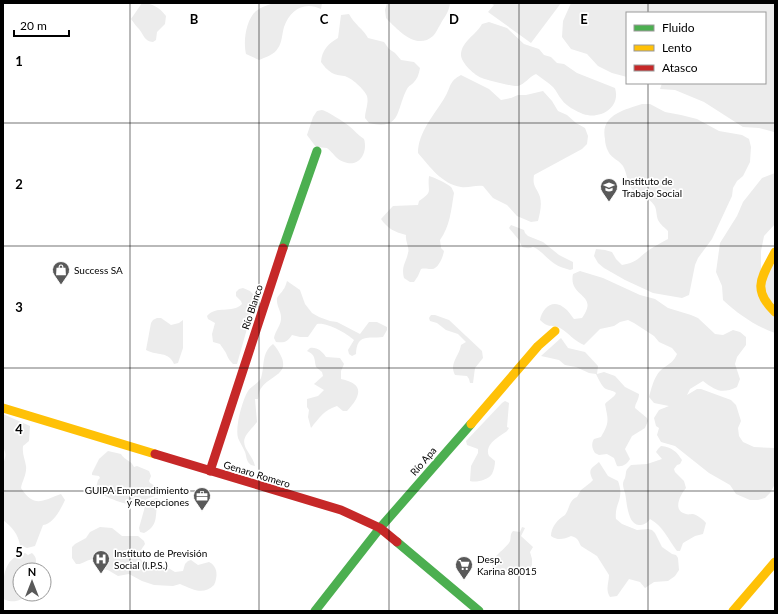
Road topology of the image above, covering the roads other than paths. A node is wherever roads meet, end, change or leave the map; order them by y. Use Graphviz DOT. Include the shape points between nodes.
graph roads {
  1 [pos="316,151"];
  2 [pos="775,252"];
  3 [pos="775,312"];
  4 [pos="555,332"];
  5 [pos="3,408"];
  6 [pos="210,471"];
  7 [pos="380,528"];
  8 [pos="775,562"];
  9 [pos="315,611"];
  10 [pos="479,611"];
  11 [pos="733,611"];
  1 -- 6 [label="street, Río Blanco"];
  2 -- 3 [label="street" via="760,282 760,293 766,304"];
  4 -- 7 [label="street, Río Apa" via="538,346"];
  5 -- 6 [label="street, Genaro Romero"];
  6 -- 7 [label="street, Genaro Romero" via="341,510"];
  7 -- 9 [label="street, Río Apa"];
  7 -- 10 [label="street, Genaro Romero"];
  8 -- 11 [label="street"];
}
